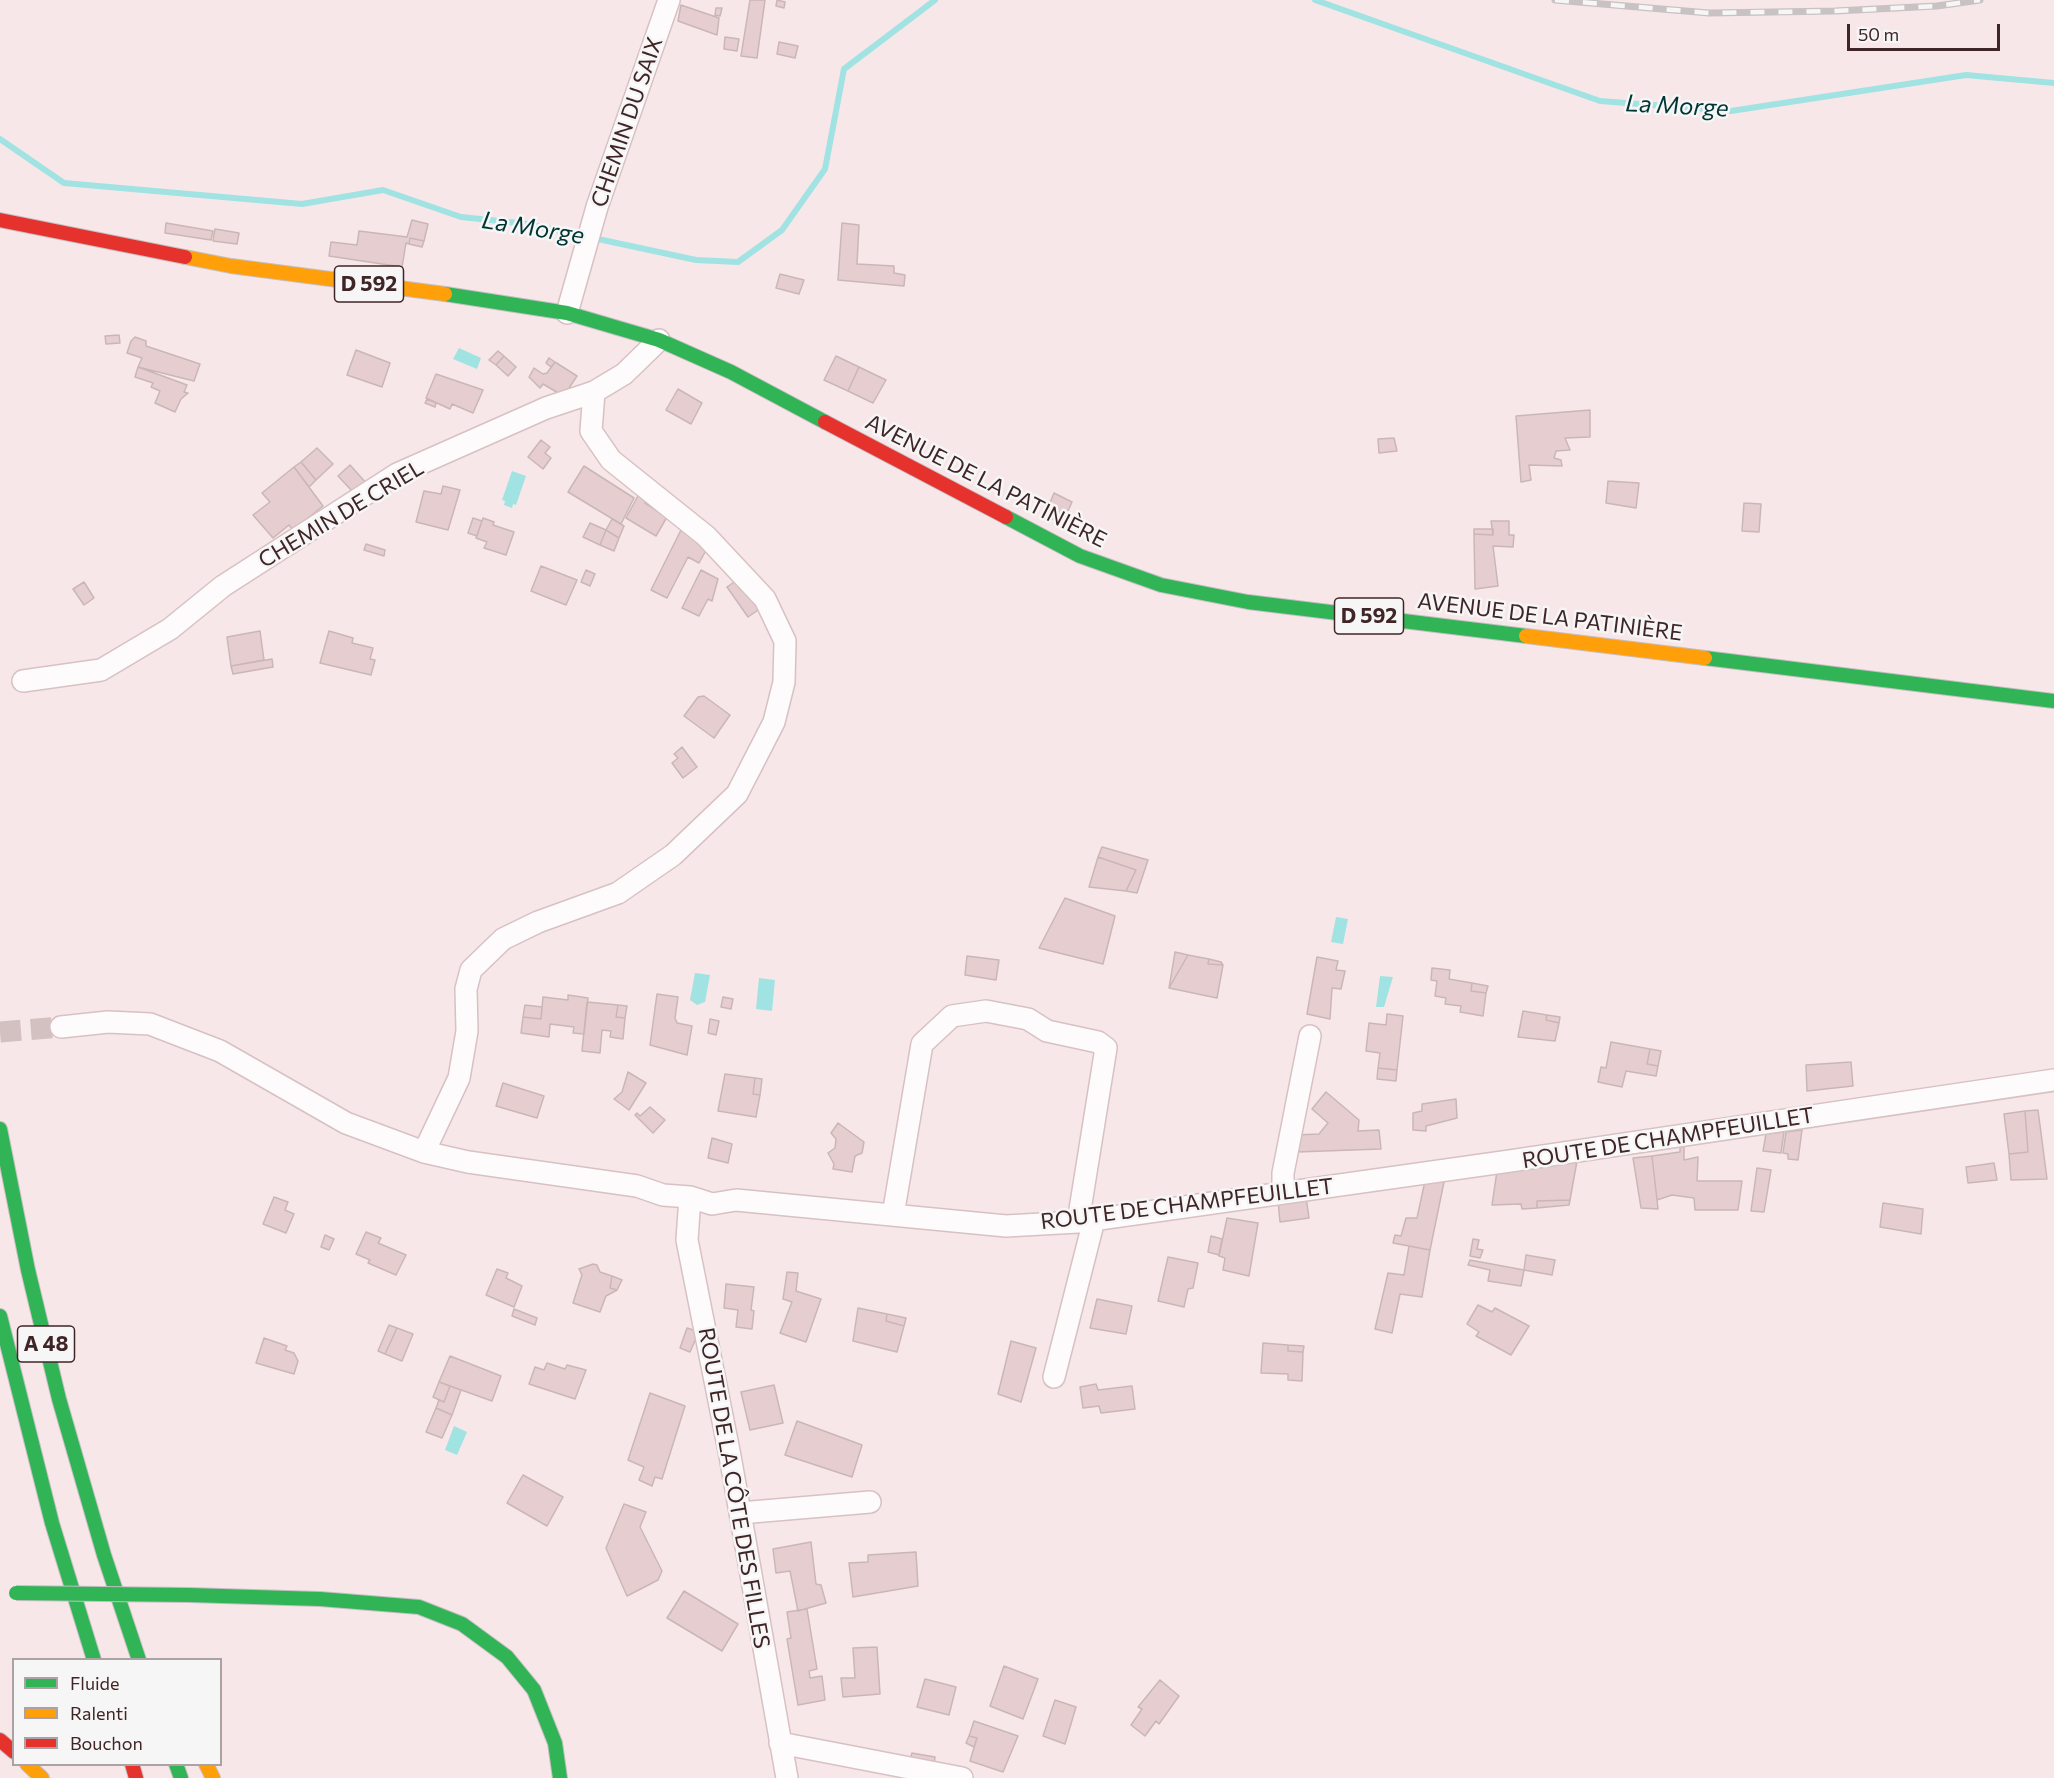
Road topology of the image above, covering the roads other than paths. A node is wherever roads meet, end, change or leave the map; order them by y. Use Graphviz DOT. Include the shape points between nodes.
graph roads {
  1 [pos="669,0"];
  2 [pos="0,220"];
  3 [pos="567,313"];
  4 [pos="659,340"];
  5 [pos="594,392"];
  6 [pos="23,681"];
  7 [pos="2054,701"];
  8 [pos="61,1027"];
  9 [pos="1311,1036"];
  10 [pos="2054,1080"];
  11 [pos="0,1129"];
  12 [pos="424,1152"];
  13 [pos="1283,1193"];
  14 [pos="690,1197"];
  15 [pos="893,1215"];
  16 [pos="1086,1221"];
  17 [pos="0,1316"];
  18 [pos="1054,1377"];
  19 [pos="870,1502"];
  20 [pos="740,1513"];
  21 [pos="104,1556"];
  22 [pos="0,1593"];
  23 [pos="378,1605"];
  24 [pos="413,1620"];
  25 [pos="94,1658"];
  26 [pos="139,1658"];
  27 [pos="155,1658"];
  28 [pos="0,1740"];
  29 [pos="780,1743"];
  30 [pos="12,1750"];
  31 [pos="29,1766"];
  32 [pos="42,1778"];
  33 [pos="560,1778"];
  34 [pos="787,1778"];
  35 [pos="962,1778"];
  1 -- 3 [label="street, CHEMIN DU SAIX" via="592,222"];
  2 -- 3 [label="main road, D 592" via="231,266"];
  3 -- 4 [label="main road, D 592"];
  4 -- 5 [label="street, CHEMIN DE CRIEL" via="624,374"];
  4 -- 7 [label="main road, AVENUE DE LA PATINIÈRE / D 592" via="731,372 1080,556 1161,585 1248,602"];
  5 -- 6 [label="street, CHEMIN DE CRIEL" via="546,408 397,474 224,586 170,629 101,670"];
  5 -- 12 [label="street" via="591,431 611,460 706,536 765,599 785,641 784,682 774,722 736,794 673,855 618,893 503,939 471,970 459,1078"];
  8 -- 12 [label="street, ROUTE DE CHAMPFEUILLET" via="108,1022 150,1024 220,1051 346,1123"];
  9 -- 13 [label="street" via="1283,1173"];
  10 -- 13 [label="street, ROUTE DE CHAMPFEUILLET"];
  11 -- 21 [label="main road, A 48" via="28,1270"];
  12 -- 14 [label="street, ROUTE DE CHAMPFEUILLET" via="488,1166"];
  13 -- 16 [label="street, ROUTE DE CHAMPFEUILLET"];
  14 -- 15 [label="street, ROUTE DE CHAMPFEUILLET" via="712,1204 736,1200"];
  14 -- 20 [label="street, ROUTE DE LA CÔTE DES FILLES" via="687,1240"];
  15 -- 16 [label="street, ROUTE DE CHAMPFEUILLET" via="1005,1226"];
  15 -- 16 [label="street" via="922,1044 952,1016 986,1011 1028,1019 1047,1031 1098,1042 1106,1048"];
  16 -- 18 [label="street"];
  17 -- 25 [label="main road, A 48" via="52,1523"];
  19 -- 20 [label="street"];
  20 -- 29 [label="street, ROUTE DE LA CÔTE DES FILLES"];
  21 -- 26 [label="main road, A 48"];
  21 -- 27 [label="main road"];
  22 -- 23 [label="main road, bridge" via="320,1599"];
  23 -- 24 [label="main road"];
  23 -- 33 [label="main road" via="419,1607 440,1614 476,1633 507,1657 542,1704 555,1743"];
  28 -- 30 [label="main road"];
  29 -- 34 [label="street, ROUTE DE LA CÔTE DES FILLES"];
  29 -- 35 [label="street"];
  31 -- 32 [label="main road"];
}
